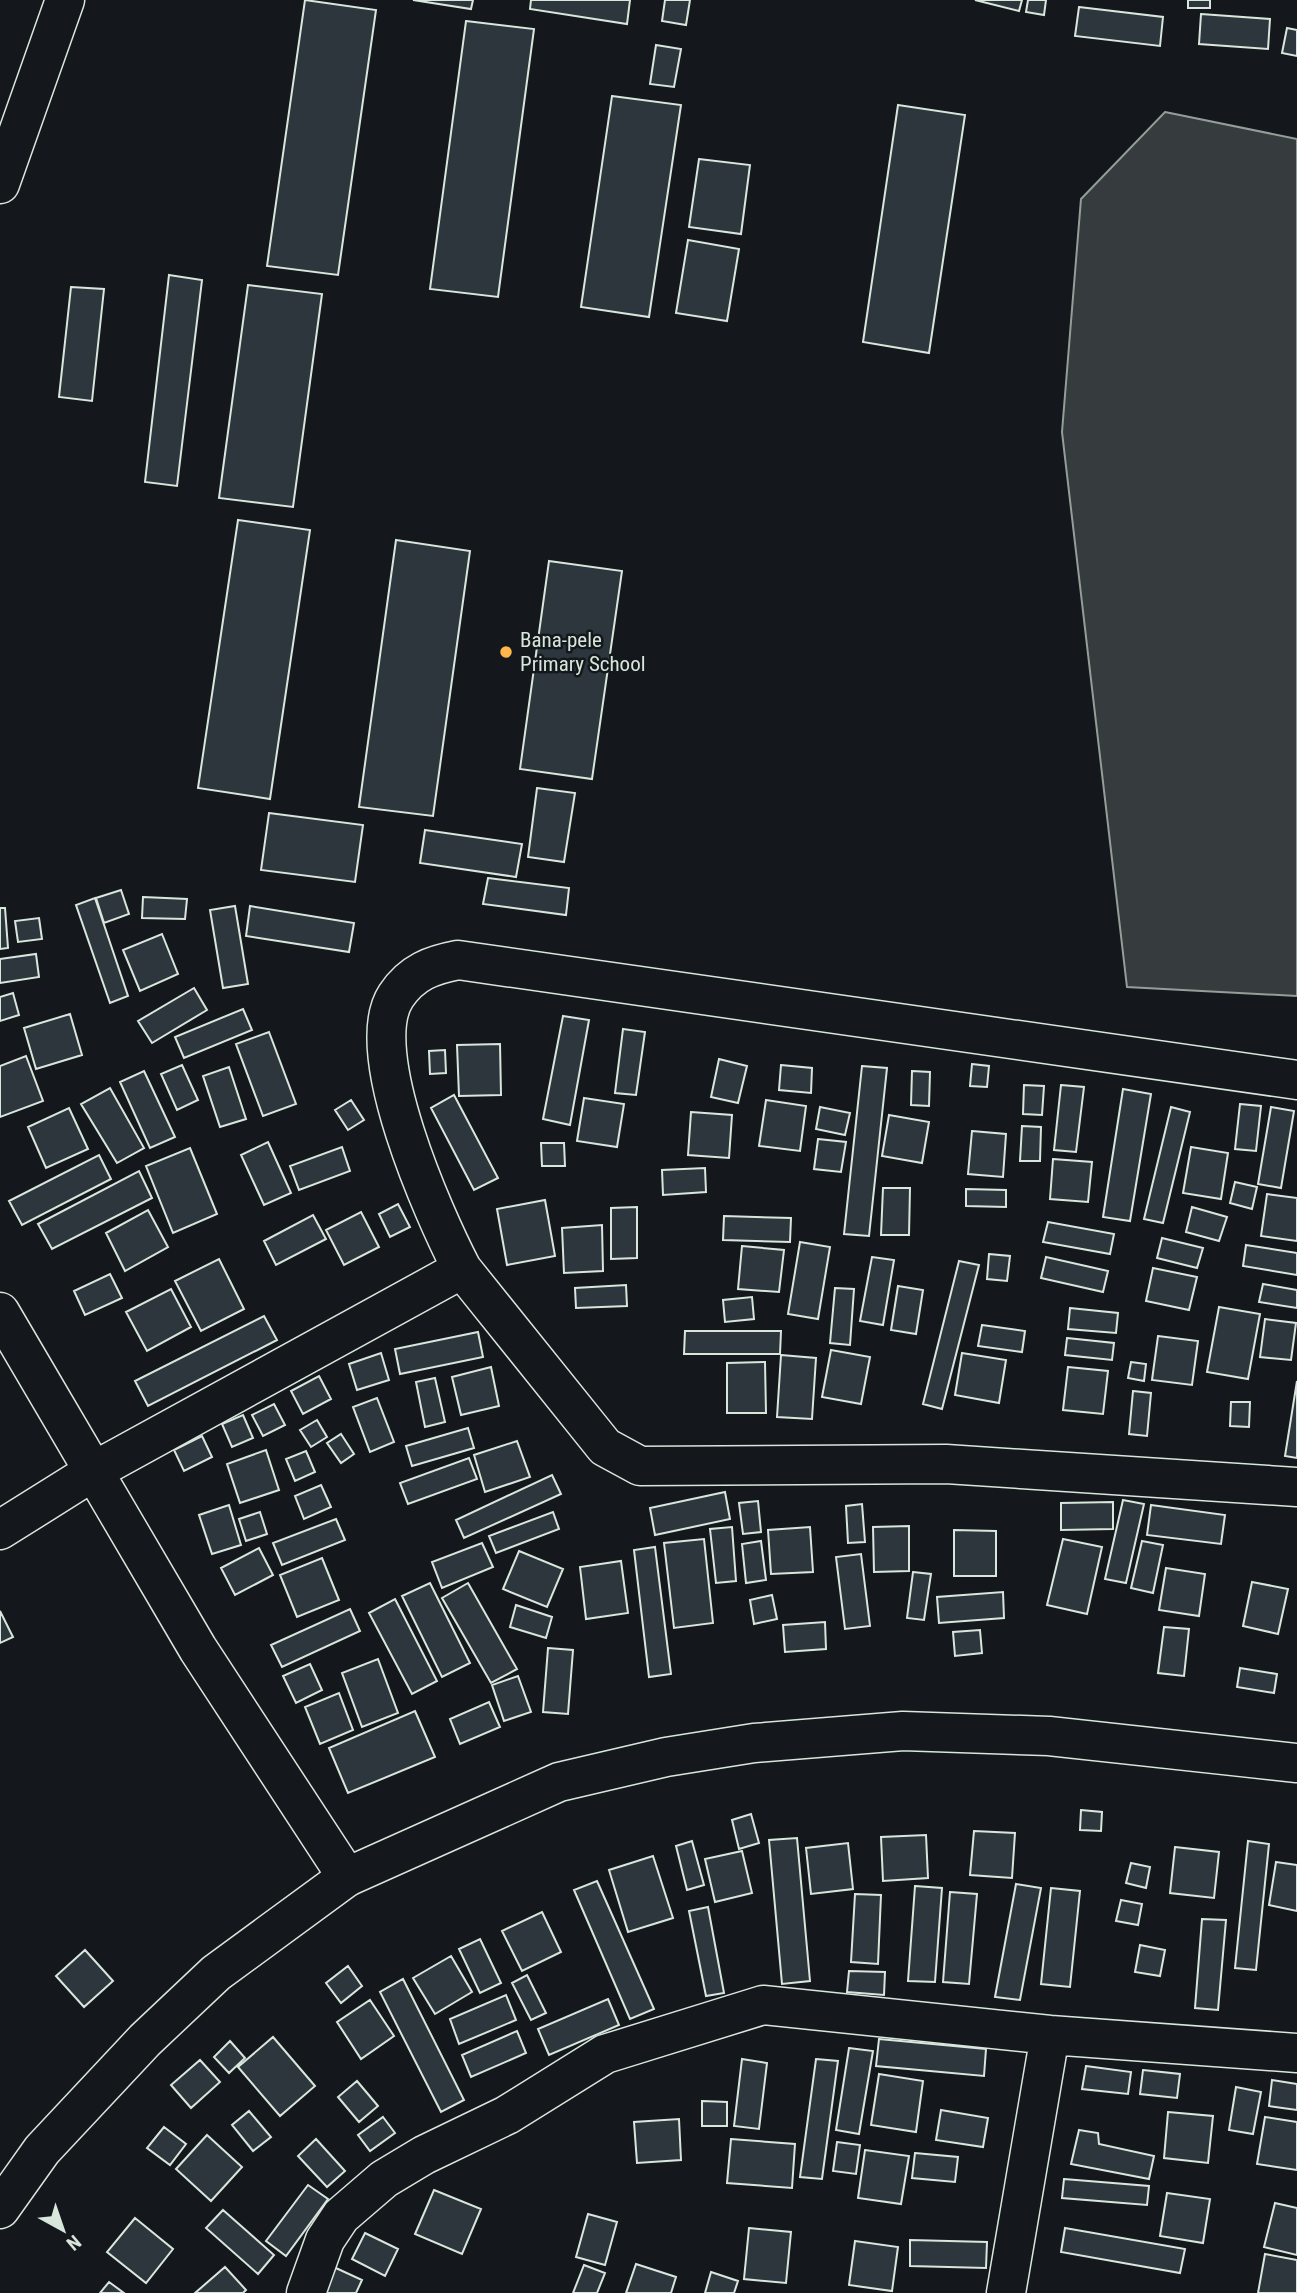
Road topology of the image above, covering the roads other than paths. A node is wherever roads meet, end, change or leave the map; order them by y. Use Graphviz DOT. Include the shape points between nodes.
graph roads {
  1 [pos="65,0"];
  2 [pos="0,184"];
  3 [pos="1297,1080"];
  4 [pos="461,1269"];
  5 [pos="0,1312"];
  6 [pos="94,1471"];
  7 [pos="1297,1487"];
  8 [pos="0,1530"];
  9 [pos="1297,1763"];
  10 [pos="347,1877"];
  11 [pos="1050,2035"];
  12 [pos="1297,2053"];
  13 [pos="0,2209"];
  14 [pos="306,2293"];
  15 [pos="1006,2293"];
  1 -- 2 [label="street"];
  3 -- 4 [label="street" via="458,960 431,965 414,974 395,997 387,1024 390,1086 438,1222"];
  4 -- 6 [label="street"];
  4 -- 7 [label="street" via="605,1447 640,1466 946,1464"];
  5 -- 6 [label="street"];
  6 -- 8 [label="street"];
  6 -- 10 [label="street" via="198,1649"];
  9 -- 10 [label="street" via="1049,1736 903,1731 754,1743 666,1757 559,1782"];
  10 -- 13 [label="street" via="216,1973 145,2040 42,2150"];
  11 -- 12 [label="street"];
  11 -- 14 [label="street" via="763,2005 616,2050 507,2115 384,2179 341,2216 325,2240"];
  11 -- 15 [label="street"];
}
